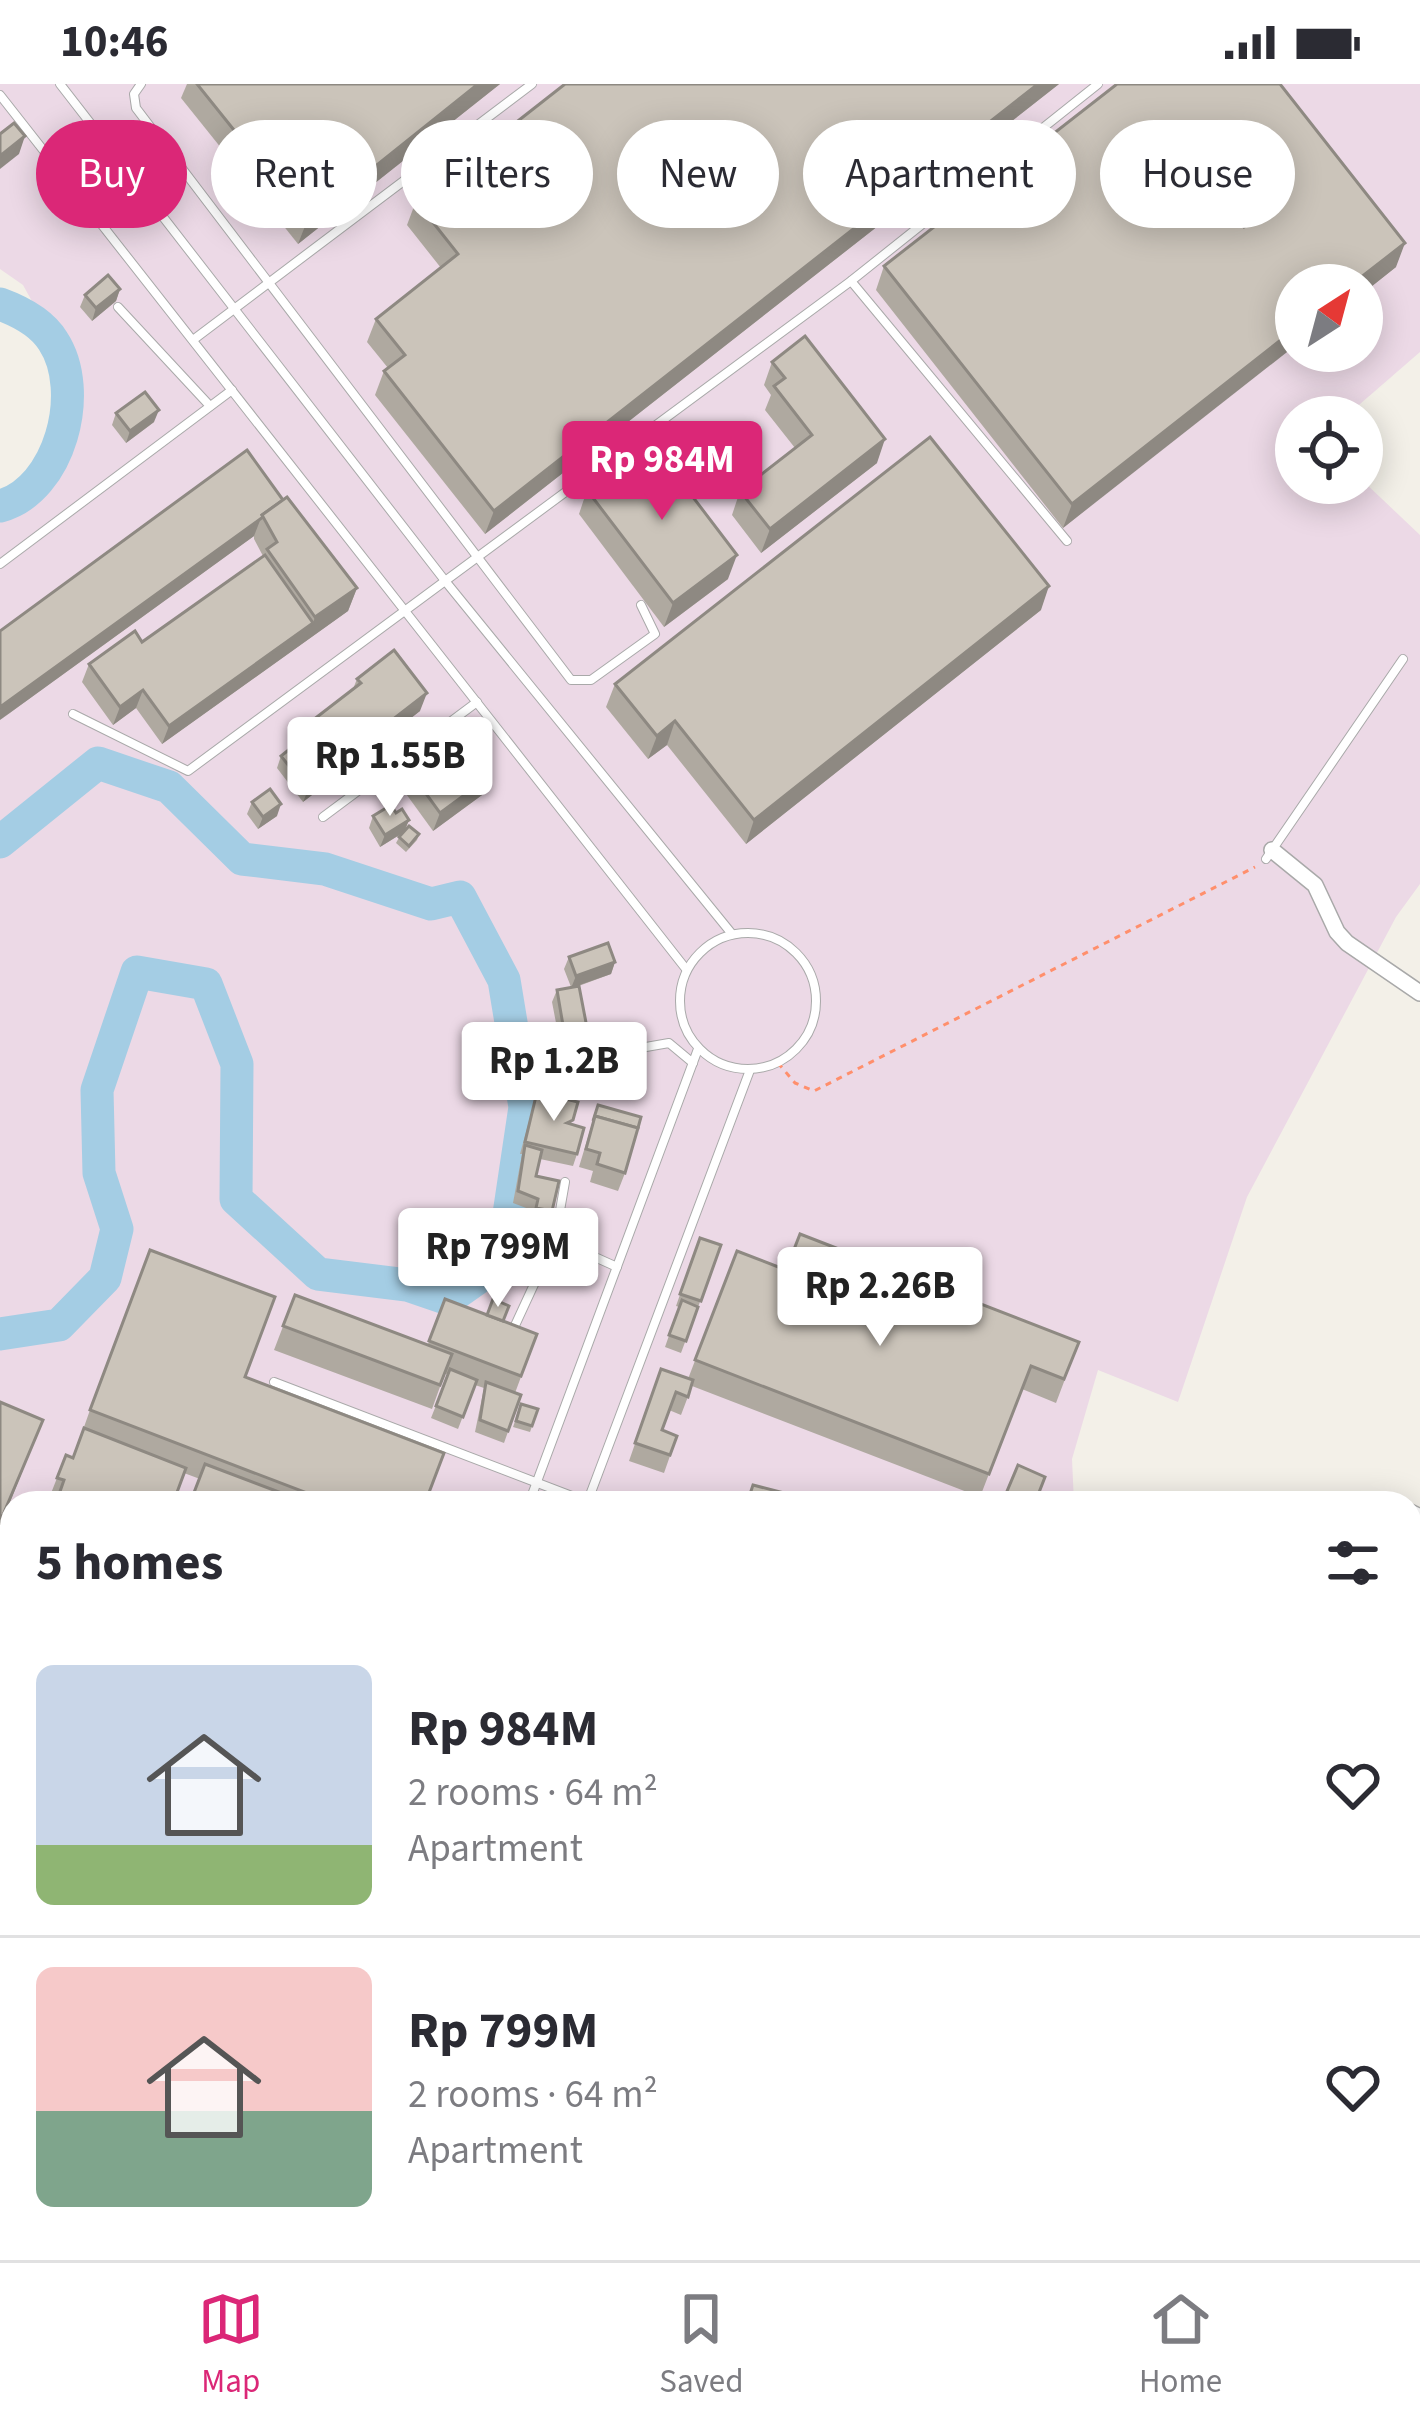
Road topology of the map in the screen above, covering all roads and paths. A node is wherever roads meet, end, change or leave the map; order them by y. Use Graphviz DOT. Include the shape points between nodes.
graph roads {
  1 [pos="60,84"];
  2 [pos="141,84"];
  3 [pos="532,84"];
  4 [pos="1098,84"];
  5 [pos="0,95"];
  6 [pos="20,121"];
  7 [pos="10,128"];
  8 [pos="850,280"];
  9 [pos="268,283"];
  10 [pos="236,306"];
  11 [pos="118,307"];
  12 [pos="193,340"];
  13 [pos="232,390"];
  14 [pos="210,406"];
  15 [pos="1067,542"];
  16 [pos="478,556"];
  17 [pos="0,564"];
  18 [pos="446,582"];
  19 [pos="641,605"];
  20 [pos="407,613"];
  21 [pos="1403,659"];
  22 [pos="477,702"];
  23 [pos="73,714"];
  24 [pos="323,817"];
  25 [pos="1269,855"];
  26 [pos="732,934"];
  27 [pos="686,969"];
  28 [pos="1420,993"];
  29 [pos="698,1048"];
  30 [pos="600,1054"];
  31 [pos="693,1063"];
  32 [pos="778,1063"];
  33 [pos="750,1070"];
  34 [pos="565,1182"];
  35 [pos="555,1239"];
  36 [pos="617,1267"];
  37 [pos="506,1343"];
  38 [pos="274,1382"];
  39 [pos="536,1482"];
  40 [pos="533,1491"];
  41 [pos="558,1491"];
  42 [pos="592,1491"];
  1 -- 10 [label="lane"];
  2 -- 9 [label="lane" via="136,108"];
  3 -- 9 [label="lane"];
  4 -- 8 [label="lane"];
  5 -- 6 [label="lane"];
  6 -- 7 [label="lane"];
  6 -- 12 [label="lane"];
  8 -- 15 [label="lane"];
  8 -- 16 [label="lane"];
  9 -- 10 [label="lane"];
  9 -- 16 [label="lane"];
  10 -- 12 [label="lane"];
  10 -- 18 [label="lane"];
  11 -- 14 [label="lane"];
  12 -- 13 [label="lane"];
  13 -- 14 [label="lane"];
  13 -- 20 [label="lane"];
  14 -- 17 [label="lane"];
  16 -- 18 [label="lane"];
  16 -- 19 [label="lane" via="576,682 591,680 655,634"];
  18 -- 20 [label="lane"];
  18 -- 26 [label="lane"];
  20 -- 22 [label="lane"];
  20 -- 23 [label="lane" via="188,771"];
  21 -- 25 [label="lane"];
  22 -- 24 [label="lane"];
  22 -- 27 [label="lane"];
  25 -- 28 [label="street" via="1315,885 1348,943"];
  25 -- 32 [label="path" via="814,1090 795,1084"];
  26 -- 27 [label="lane" via="706,946"];
  26 -- 32 [label="lane" via="787,945 816,992 814,1021"];
  27 -- 29 [label="lane" via="683,1024"];
  29 -- 31 [label="lane"];
  29 -- 33 [label="lane" via="722,1065"];
  30 -- 31 [label="lane" via="668,1043"];
  31 -- 36 [label="lane"];
  32 -- 33 [label="lane"];
  33 -- 42 [label="lane"];
  34 -- 35 [label="lane"];
  35 -- 36 [label="lane"];
  35 -- 37 [label="lane"];
  36 -- 39 [label="lane"];
  38 -- 39 [label="lane"];
  39 -- 40 [label="lane"];
  39 -- 41 [label="lane"];
}
